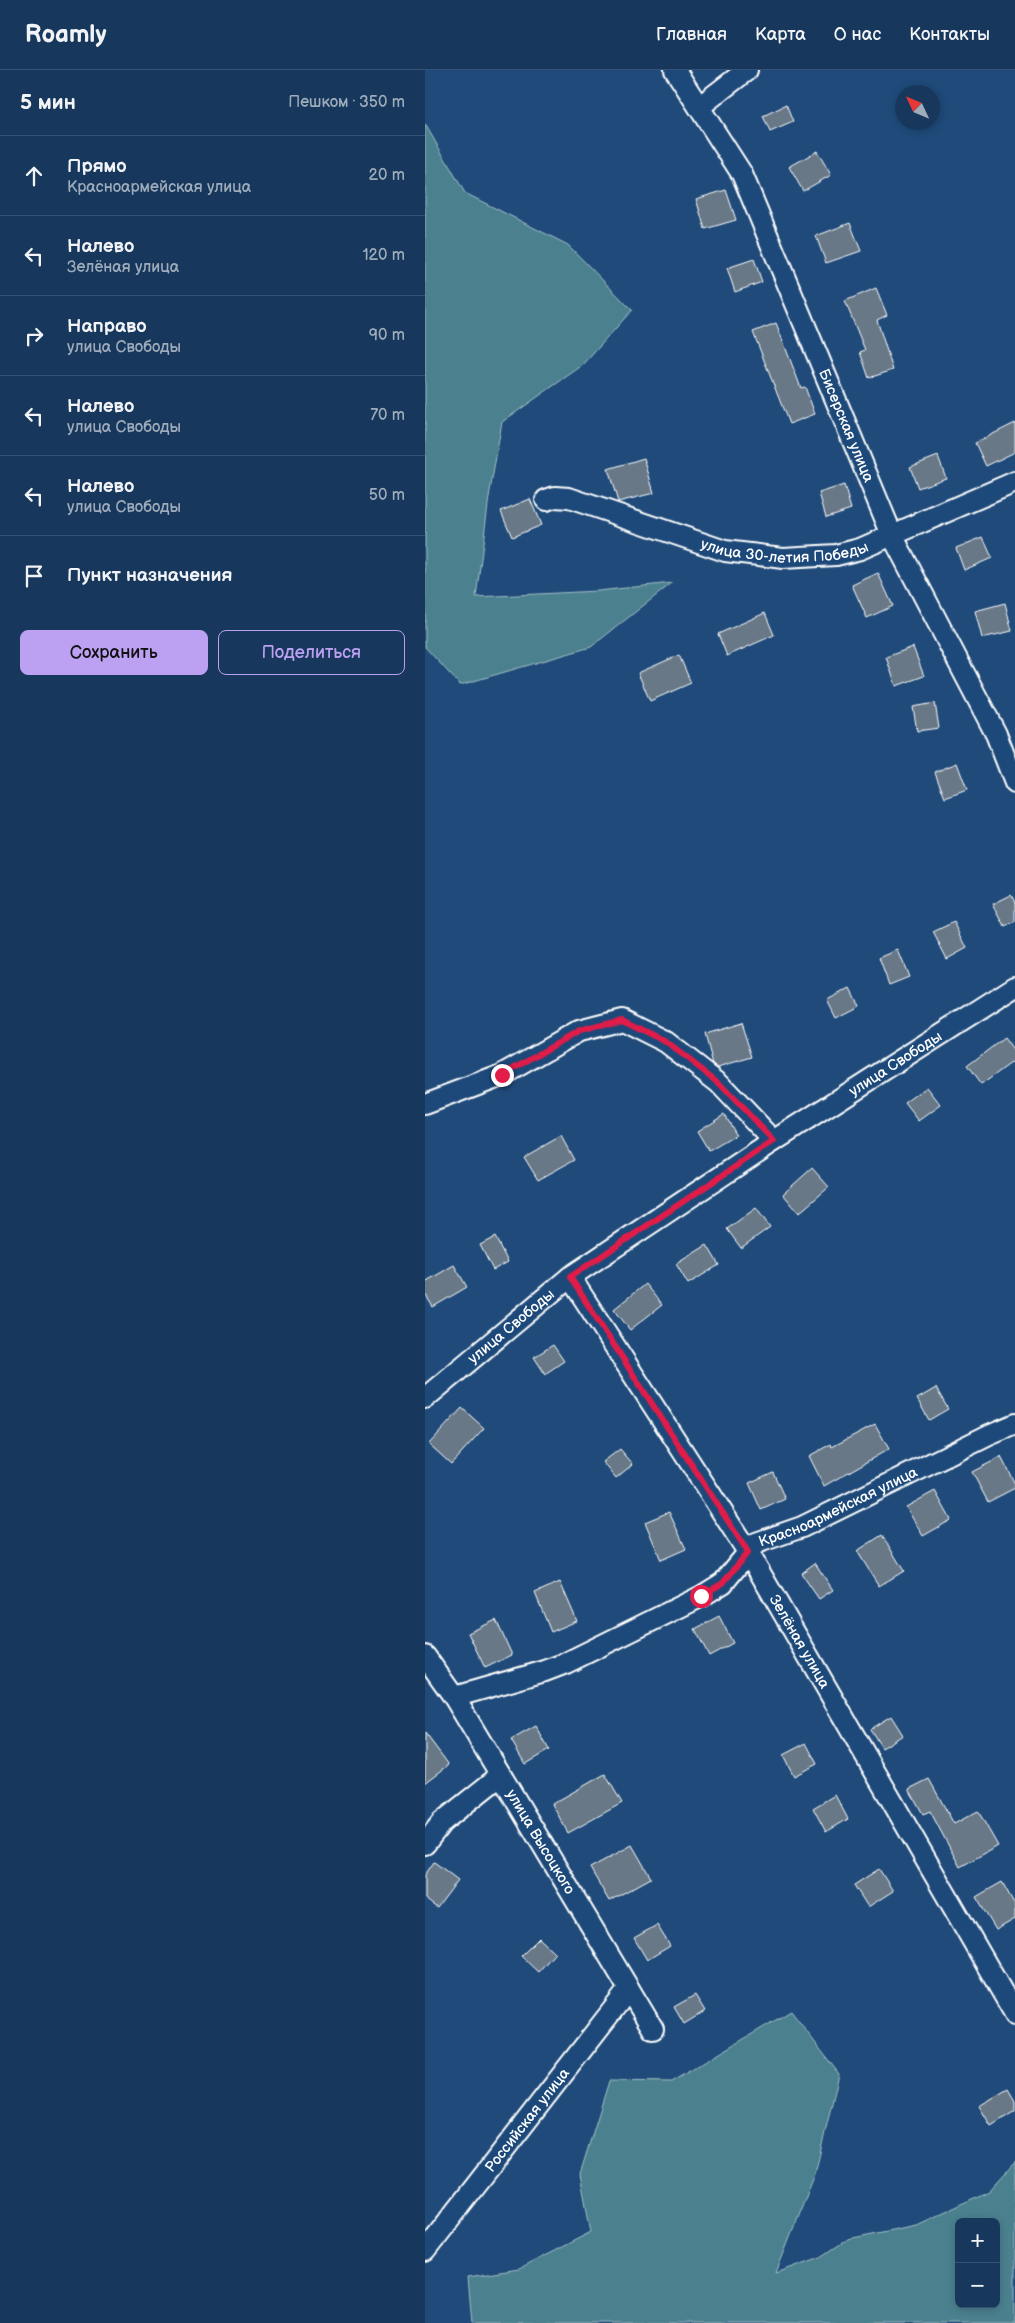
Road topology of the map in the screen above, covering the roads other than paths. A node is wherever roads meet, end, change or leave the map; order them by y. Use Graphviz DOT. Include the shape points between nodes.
graph roads {
  1 [pos="675,70"];
  2 [pos="747,70"];
  3 [pos="699,107"];
  4 [pos="1015,482"];
  5 [pos="546,500"];
  6 [pos="892,535"];
  7 [pos="1015,783"];
  8 [pos="1015,987"];
  9 [pos="425,1104"];
  10 [pos="774,1141"];
  11 [pos="570,1277"];
  12 [pos="425,1398"];
  13 [pos="1015,1424"];
  14 [pos="748,1552"];
  15 [pos="425,1656"];
  16 [pos="454,1697"];
  17 [pos="501,1775"];
  18 [pos="425,1844"];
  19 [pos="629,1989"];
  20 [pos="1015,2014"];
  21 [pos="653,2029"];
  22 [pos="425,2250"];
  1 -- 3 [label="street, Бисерская улица"];
  2 -- 3 [label="street"];
  3 -- 6 [label="street, Бисерская улица" via="742,174"];
  4 -- 6 [label="street, улица 30-летия Победы"];
  5 -- 6 [label="street, улица 30-летия Победы" via="569,498 725,551 754,556 783,558 836,554 860,549"];
  6 -- 7 [label="street, Бисерская улица" via="996,734"];
  8 -- 10 [label="street, улица Свободы"];
  9 -- 10 [label="street" via="502,1075 579,1031 622,1020 666,1042 719,1083"];
  10 -- 11 [label="street, улица Свободы"];
  11 -- 12 [label="street, улица Свободы"];
  11 -- 14 [label="street, Зелёная улица"];
  13 -- 14 [label="street, Красноармейская улица" via="802,1527 756,1543"];
  14 -- 16 [label="street, Красноармейская улица" via="723,1583 566,1663"];
  14 -- 20 [label="street, Зелёная улица"];
  15 -- 16 [label="street, улица Высоцкого"];
  16 -- 17 [label="street, улица Высоцкого"];
  17 -- 18 [label="street" via="442,1822"];
  17 -- 19 [label="street, улица Высоцкого"];
  19 -- 21 [label="street, улица Высоцкого"];
  19 -- 22 [label="street, Российская улица"];
}
